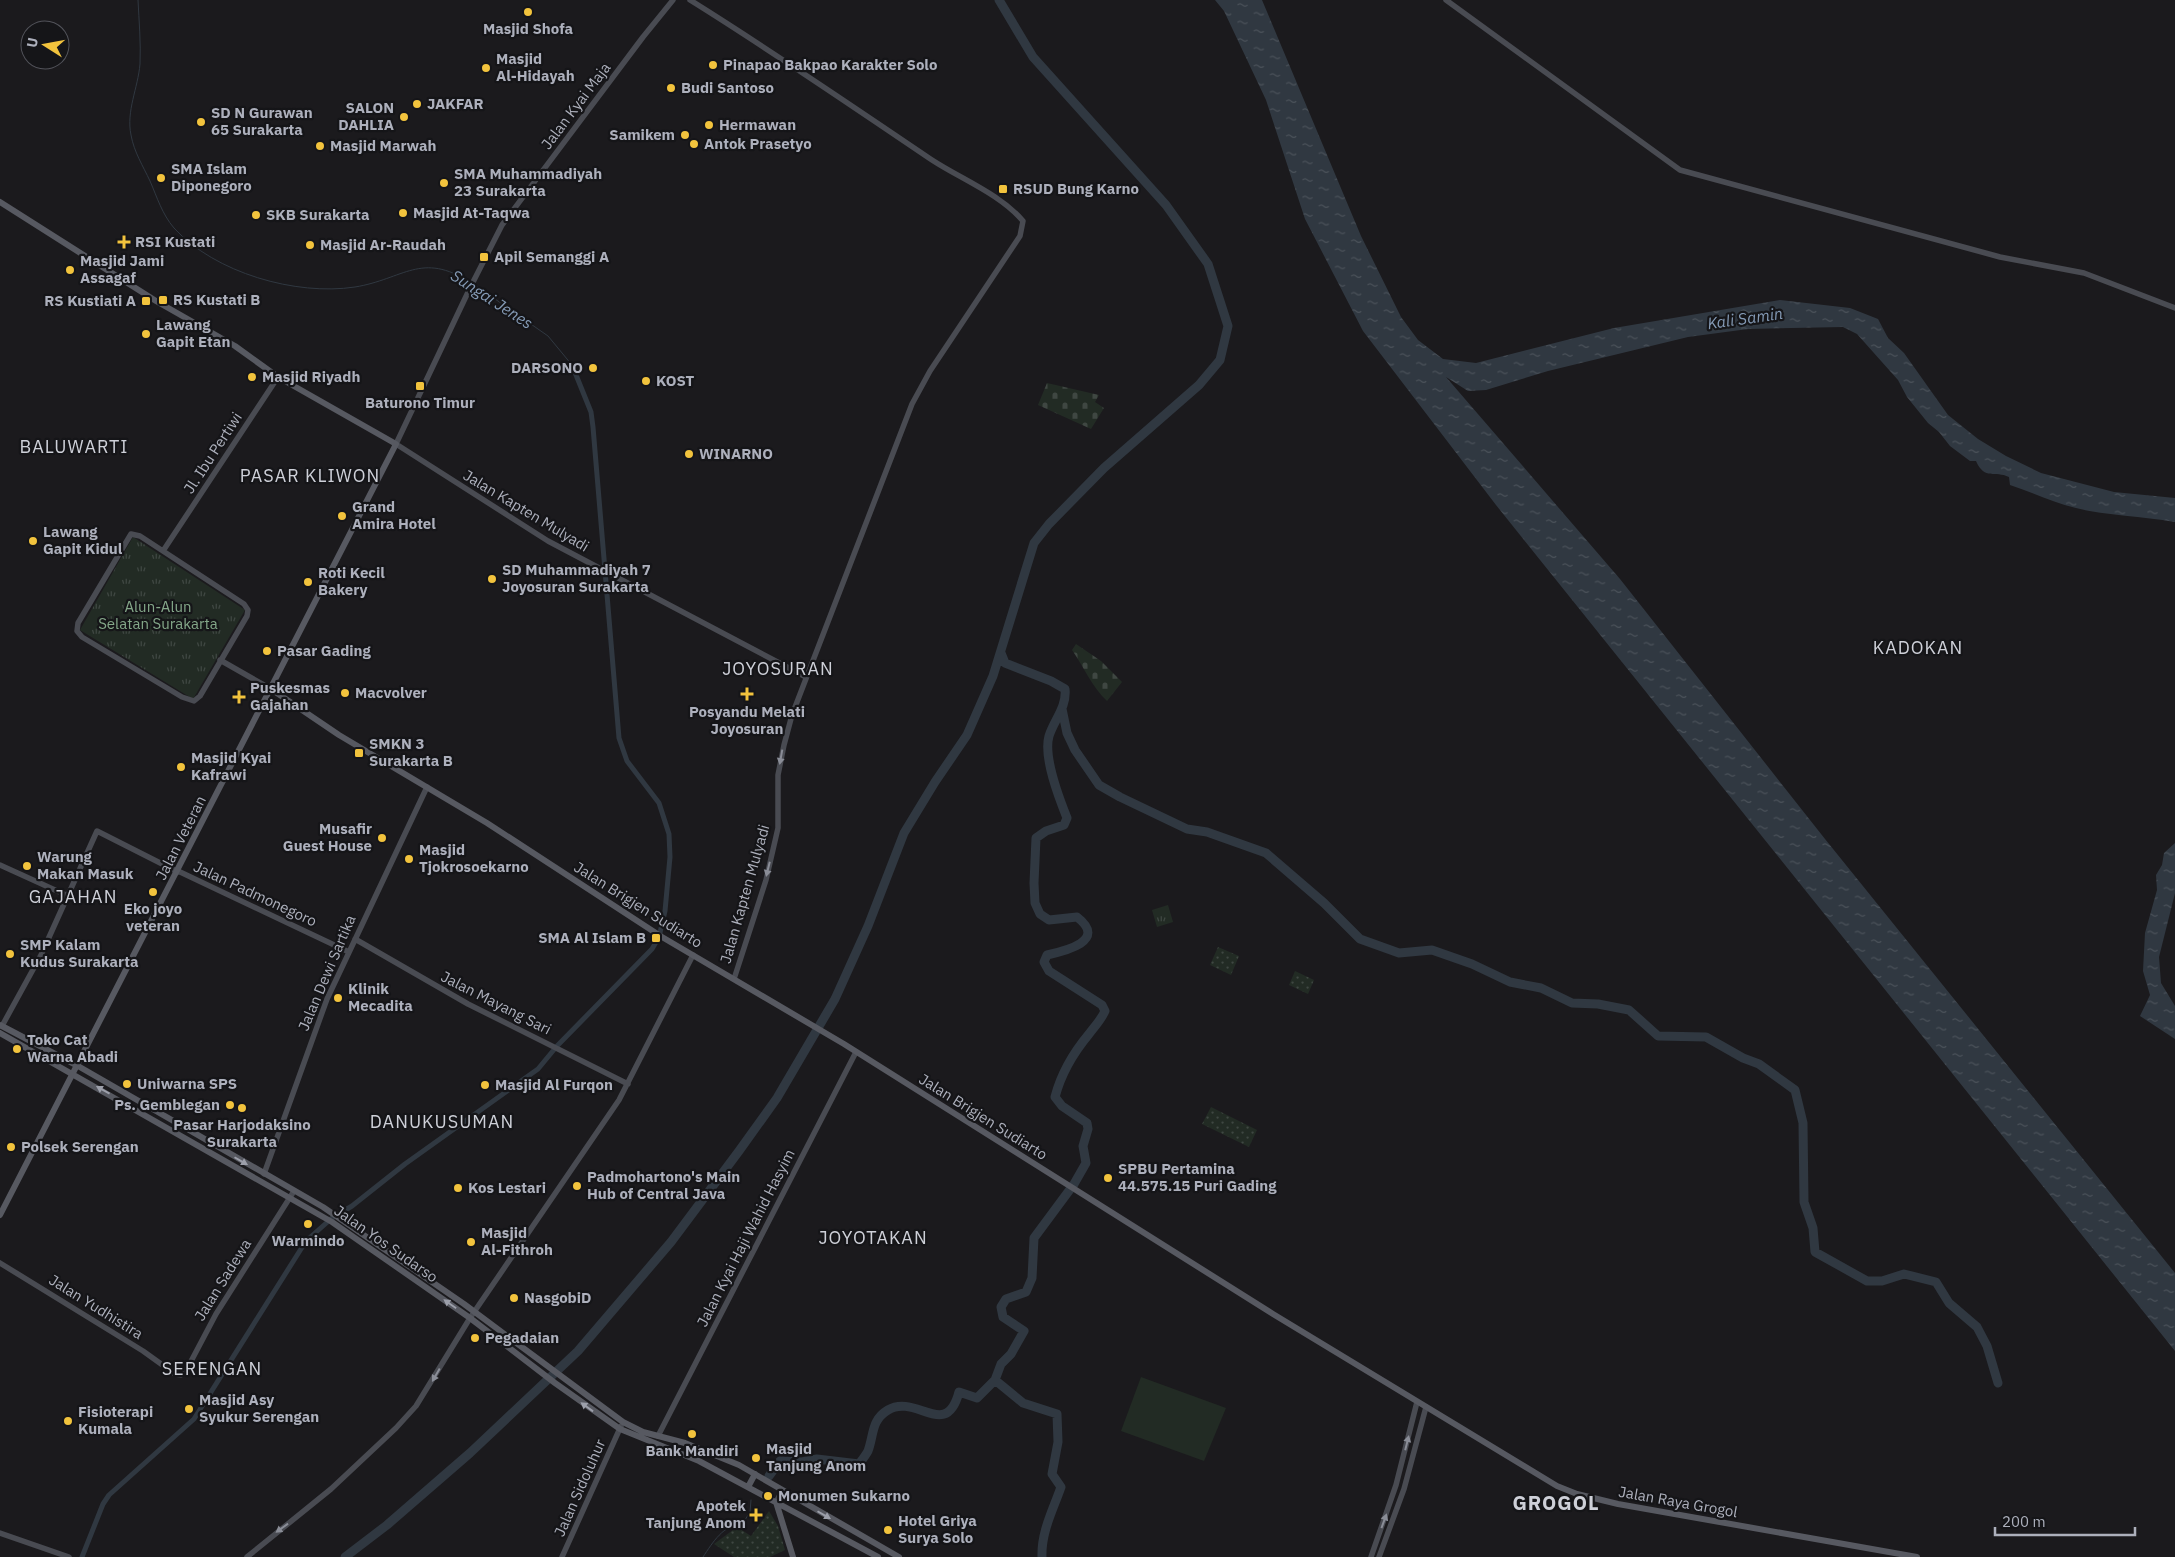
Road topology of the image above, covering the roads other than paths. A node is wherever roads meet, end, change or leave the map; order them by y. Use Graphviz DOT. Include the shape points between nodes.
graph roads {
  1 [pos="673,0"];
  2 [pos="690,0"];
  3 [pos="1446,0"];
  4 [pos="0,202"];
  5 [pos="2175,308"];
  6 [pos="278,377"];
  7 [pos="396,444"];
  8 [pos="163,551"];
  9 [pos="220,660"];
  10 [pos="806,677"];
  11 [pos="271,689"];
  12 [pos="427,788"];
  13 [pos="0,865"];
  14 [pos="178,871"];
  15 [pos="66,895"];
  16 [pos="355,939"];
  17 [pos="349,952"];
  18 [pos="693,955"];
  19 [pos="734,979"];
  20 [pos="1,1028"];
  21 [pos="856,1052"];
  22 [pos="78,1066"];
  23 [pos="74,1074"];
  24 [pos="628,1084"];
  25 [pos="188,1135"];
  26 [pos="264,1174"];
  27 [pos="292,1194"];
  28 [pos="0,1215"];
  29 [pos="0,1263"];
  30 [pos="472,1314"];
  31 [pos="178,1375"];
  32 [pos="1417,1402"];
  33 [pos="1426,1407"];
  34 [pos="623,1422"];
  35 [pos="620,1430"];
  36 [pos="658,1436"];
  37 [pos="755,1474"];
  38 [pos="748,1487"];
  39 [pos="782,1491"];
  40 [pos="776,1502"];
  41 [pos="0,1533"];
  42 [pos="69,1557"];
  43 [pos="247,1557"];
  44 [pos="562,1557"];
  45 [pos="793,1557"];
  46 [pos="878,1557"];
  47 [pos="900,1557"];
  48 [pos="1371,1557"];
  49 [pos="1379,1557"];
  50 [pos="1917,1557"];
  1 -- 7 [label="street, Jalan Kyai Maja" via="512,211 472,285"];
  2 -- 10 [label="street" via="1004,204 1024,221 1020,236 930,371 912,404"];
  3 -- 5 [label="street" via="1680,170 2033,264 2084,273"];
  4 -- 6 [label="main road, Jalan Kapten Mulyadi" via="156,301 236,346"];
  6 -- 7 [label="main road, Jalan Kapten Mulyadi"];
  6 -- 8 [label="street, Jl. Ibu Pertiwi"];
  7 -- 10 [label="street, Jalan Kapten Mulyadi" via="548,542"];
  7 -- 11 [label="main road, Jalan Veteran"];
  8 -- 9 [label="street" via="244,604 248,610"];
  8 -- 9 [label="street" via="136,534 128,537 78,623 77,631 82,637 194,701"];
  9 -- 11 [label="street"];
  10 -- 19 [label="street, Jalan Kapten Mulyadi, one-way" via="782,753 778,775 780,814 766,880"];
  11 -- 12 [label="main road, Jalan Brigjen Sudiarto"];
  11 -- 14 [label="main road, Jalan Veteran"];
  12 -- 16 [label="street, Jalan Dewi Sartika"];
  12 -- 18 [label="main road, Jalan Brigjen Sudiarto"];
  13 -- 15 [label="street"];
  14 -- 15 [label="street, Jalan Padmonegoro" via="97,831"];
  14 -- 17 [label="street, Jalan Padmonegoro"];
  14 -- 22 [label="main road, Jalan Veteran"];
  15 -- 20 [label="street" via="42,954"];
  16 -- 17 [label="street, Jalan Dewi Sartika"];
  16 -- 24 [label="street, Jalan Mayang Sari" via="468,1004"];
  17 -- 26 [label="street, Jalan Dewi Sartika" via="325,1004"];
  18 -- 19 [label="main road, Jalan Brigjen Sudiarto"];
  18 -- 24 [label="street"];
  19 -- 21 [label="main road, Jalan Brigjen Sudiarto"];
  20 -- 22 [label="main road, Jalan Yos Sudarso"];
  20 -- 23 [label="main road, Jalan Yos Sudarso"];
  21 -- 32 [label="main road, Jalan Brigjen Sudiarto"];
  21 -- 36 [label="street, Jalan Kyai Haji Wahid Hasyim"];
  22 -- 23 [label="main road, Jalan Veteran"];
  22 -- 25 [label="main road, Jalan Yos Sudarso"];
  25 -- 23 [label="main road, Jalan Yos Sudarso, one-way"];
  23 -- 28 [label="main road, Jalan Veteran"];
  24 -- 30 [label="street"];
  25 -- 26 [label="main road, Jalan Yos Sudarso, one-way"];
  25 -- 27 [label="main road, Jalan Yos Sudarso"];
  26 -- 27 [label="main road, Jalan Yos Sudarso"];
  27 -- 30 [label="main road, Jalan Yos Sudarso"];
  27 -- 31 [label="street, Jalan Sadewa" via="216,1314 188,1367"];
  29 -- 31 [label="street, Jalan Yudhistira"];
  30 -- 34 [label="main road, Jalan Yos Sudarso"];
  35 -- 30 [label="main road, Jalan Yos Sudarso, one-way" via="555,1383"];
  30 -- 43 [label="street, one-way" via="425,1393 401,1423 318,1500"];
  32 -- 33 [label="main road, Jalan Raya Grogol"];
  48 -- 32 [label="street, one-way" via="1396,1486"];
  33 -- 49 [label="street" via="1404,1489"];
  33 -- 50 [label="main road, Jalan Raya Grogol" via="1557,1486 1577,1494"];
  34 -- 35 [label="street, Jalan Sidoluhur"];
  34 -- 36 [label="main road, Jalan Yos Sudarso"];
  35 -- 38 [label="main road, Jalan Yos Sudarso" via="686,1455"];
  35 -- 44 [label="street, Jalan Sidoluhur"];
  36 -- 37 [label="main road, Jalan Yos Sudarso" via="704,1450"];
  37 -- 38 [label="main road"];
  37 -- 39 [label="main road, Jalan Yos Sudarso"];
  38 -- 40 [label="main road, Jalan Yos Sudarso"];
  39 -- 40 [label="street"];
  39 -- 47 [label="main road, Jalan Yos Sudarso, one-way"];
  40 -- 45 [label="main road"];
  40 -- 46 [label="main road, Jalan Yos Sudarso"];
  41 -- 42 [label="street"];
}
